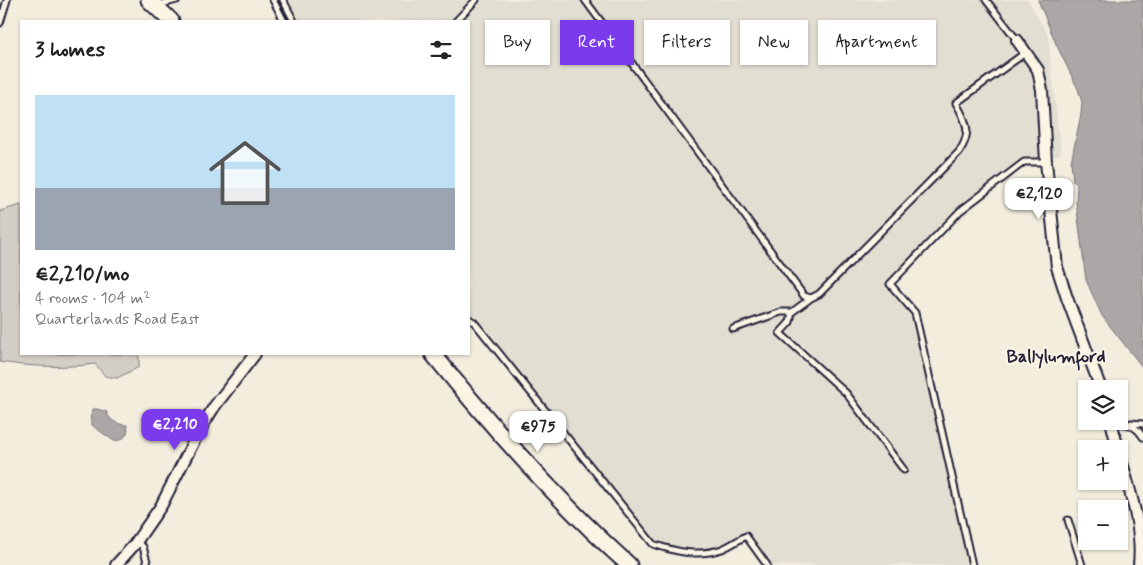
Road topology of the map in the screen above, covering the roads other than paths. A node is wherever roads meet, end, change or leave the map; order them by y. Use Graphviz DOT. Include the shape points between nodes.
graph roads {
  1 [pos="7,0"];
  2 [pos="177,0"];
  3 [pos="273,0"];
  4 [pos="282,0"];
  5 [pos="476,0"];
  6 [pos="585,0"];
  7 [pos="986,0"];
  8 [pos="153,3"];
  9 [pos="170,20"];
  10 [pos="283,20"];
  11 [pos="293,20"];
  12 [pos="457,20"];
  13 [pos="0,23"];
  14 [pos="1017,40"];
  15 [pos="1026,52"];
  16 [pos="1046,162"];
  17 [pos="811,298"];
  18 [pos="792,312"];
  19 [pos="470,320"];
  20 [pos="733,329"];
  21 [pos="254,355"];
  22 [pos="434,355"];
  23 [pos="1098,380"];
  24 [pos="1128,422"];
  25 [pos="1128,423"];
  26 [pos="1143,424"];
  27 [pos="1143,437"];
  28 [pos="904,470"];
  29 [pos="1128,485"];
  30 [pos="1068,520"];
  31 [pos="136,541"];
  32 [pos="1142,541"];
  33 [pos="116,565"];
  34 [pos="148,565"];
  35 [pos="629,565"];
  36 [pos="767,565"];
  37 [pos="972,565"];
  38 [pos="1082,565"];
  39 [pos="1139,565"];
  1 -- 13 [label="lane"];
  2 -- 8 [label="lane"];
  3 -- 10 [label="lane"];
  4 -- 11 [label="lane"];
  5 -- 12 [label="lane"];
  6 -- 17 [label="lane" via="804,296"];
  7 -- 14 [label="lane"];
  8 -- 9 [label="main road"];
  14 -- 15 [label="street"];
  15 -- 16 [label="street" via="1038,70 1042,90"];
  15 -- 17 [label="lane" via="956,103 967,127 966,142 959,152 819,294"];
  16 -- 23 [label="street" via="1057,267"];
  16 -- 37 [label="lane" via="1024,162 970,204 951,219 890,284 915,314"];
  17 -- 18 [label="lane"];
  18 -- 20 [label="lane" via="781,312"];
  18 -- 28 [label="lane" via="790,322 780,334 846,393"];
  19 -- 36 [label="lane" via="653,544 676,552 696,554 722,549 746,536"];
  21 -- 31 [label="street" via="214,407 161,506"];
  22 -- 35 [label="main road" via="530,466"];
  24 -- 26 [label="lane"];
  25 -- 27 [label="lane" via="1134,425"];
  29 -- 32 [label="street"];
  30 -- 38 [label="lane"];
  31 -- 33 [label="street"];
  31 -- 34 [label="lane" via="143,547"];
  32 -- 39 [label="street"];
}
